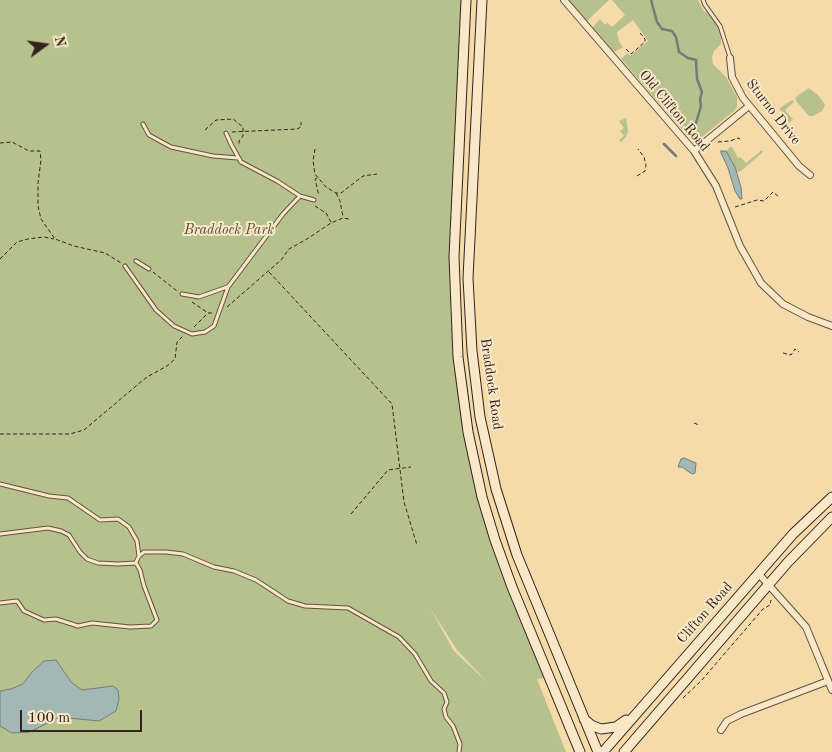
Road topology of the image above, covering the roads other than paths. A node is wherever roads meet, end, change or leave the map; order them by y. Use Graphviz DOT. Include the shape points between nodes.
graph roads {
  1 [pos="466,0"];
  2 [pos="482,0"];
  3 [pos="564,0"];
  4 [pos="703,0"];
  5 [pos="730,58"];
  6 [pos="750,106"];
  7 [pos="143,124"];
  8 [pos="226,133"];
  9 [pos="694,151"];
  10 [pos="238,158"];
  11 [pos="810,175"];
  12 [pos="300,196"];
  13 [pos="316,199"];
  14 [pos="136,261"];
  15 [pos="125,266"];
  16 [pos="149,269"];
  17 [pos="228,287"];
  18 [pos="182,294"];
  19 [pos="832,326"];
  20 [pos="0,484"];
  21 [pos="832,496"];
  22 [pos="832,517"];
  23 [pos="0,534"];
  24 [pos="139,556"];
  25 [pos="136,563"];
  26 [pos="758,573"];
  27 [pos="769,584"];
  28 [pos="0,603"];
  29 [pos="828,681"];
  30 [pos="832,690"];
  31 [pos="638,711"];
  32 [pos="582,717"];
  33 [pos="720,730"];
  34 [pos="460,752"];
  35 [pos="580,752"];
  36 [pos="598,752"];
  37 [pos="603,752"];
  38 [pos="624,752"];
  1 -- 35 [label="main road, Braddock Road" via="454,257 458,357 468,432 495,540"];
  2 -- 32 [label="main road, Braddock Road" via="468,278 478,400 506,525"];
  3 -- 9 [label="street, Old Clifton Road"];
  4 -- 5 [label="lane" via="720,26"];
  5 -- 6 [label="street, Sturno Drive" via="732,77"];
  6 -- 9 [label="street"];
  6 -- 11 [label="street, Sturno Drive"];
  7 -- 10 [label="lane" via="149,134 171,146"];
  8 -- 10 [label="lane"];
  9 -- 19 [label="street, Old Clifton Road" via="716,186 740,246 761,283 783,304"];
  10 -- 12 [label="lane"];
  12 -- 13 [label="lane"];
  12 -- 17 [label="lane"];
  14 -- 16 [label="lane"];
  15 -- 17 [label="lane" via="156,310 174,326 192,334 205,332 214,326"];
  17 -- 18 [label="lane" via="199,297"];
  20 -- 24 [label="lane" via="68,498 100,520 118,519 138,541"];
  21 -- 26 [label="main road, Clifton Road"];
  22 -- 27 [label="main road"];
  23 -- 25 [label="lane" via="48,528 69,535 80,552 98,563"];
  24 -- 25 [label="lane"];
  24 -- 34 [label="lane" via="144,552 183,554 256,580 288,601 305,606 348,608 400,637 431,681 444,693 446,717 453,726"];
  25 -- 28 [label="lane" via="157,620 151,626 92,623 78,626 56,619 44,620 24,611 16,601"];
  26 -- 27 [label="street"];
  26 -- 31 [label="main road, Clifton Road"];
  27 -- 29 [label="street" via="806,627"];
  27 -- 38 [label="main road"];
  29 -- 30 [label="street"];
  29 -- 33 [label="street" via="741,714 727,721"];
  31 -- 32 [label="main road" via="616,727 605,729 591,725"];
  31 -- 37 [label="main road, Clifton Road"];
  32 -- 36 [label="main road, Braddock Road"];
}
